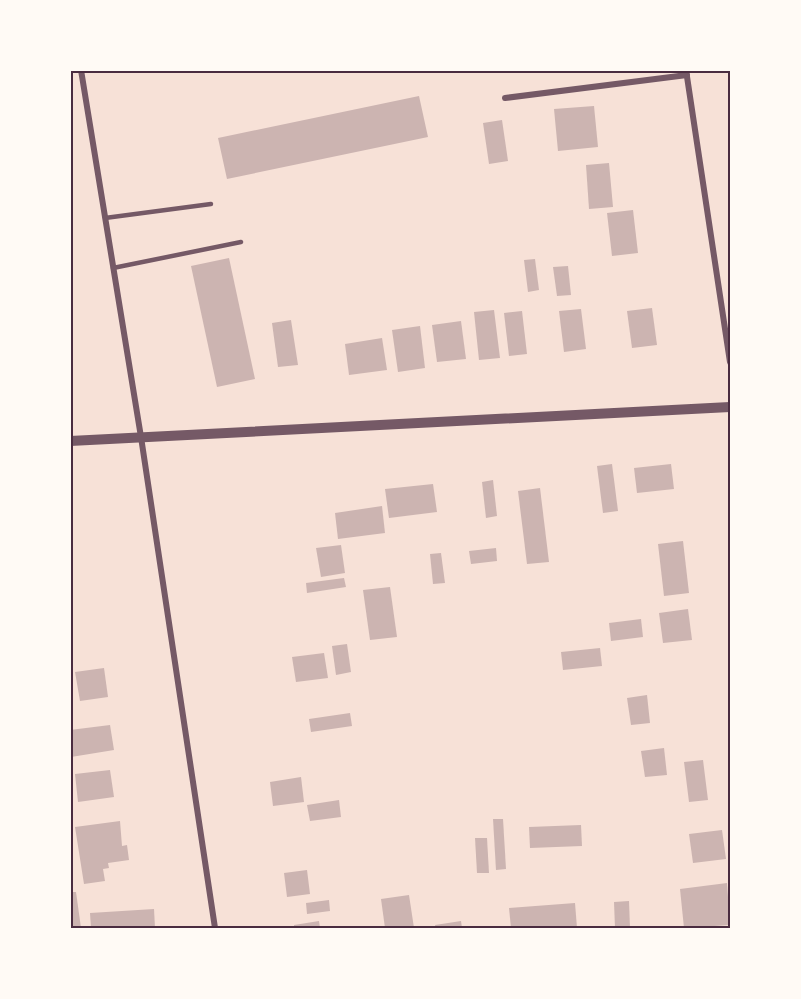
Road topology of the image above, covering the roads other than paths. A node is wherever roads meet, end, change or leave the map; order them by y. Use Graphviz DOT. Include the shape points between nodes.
graph roads {
  1 [pos="81,70"];
  2 [pos="686,73"];
  3 [pos="505,98"];
  4 [pos="211,204"];
  5 [pos="105,218"];
  6 [pos="242,242"];
  7 [pos="113,268"];
  8 [pos="730,362"];
  9 [pos="730,407"];
  10 [pos="141,437"];
  11 [pos="70,441"];
  12 [pos="215,928"];
  1 -- 5 [label="street"];
  2 -- 3 [label="street"];
  2 -- 8 [label="street"];
  4 -- 5 [label="lane"];
  5 -- 7 [label="street"];
  6 -- 7 [label="lane"];
  7 -- 10 [label="street"];
  9 -- 10 [label="street"];
  10 -- 11 [label="street"];
  10 -- 12 [label="street"];
}
